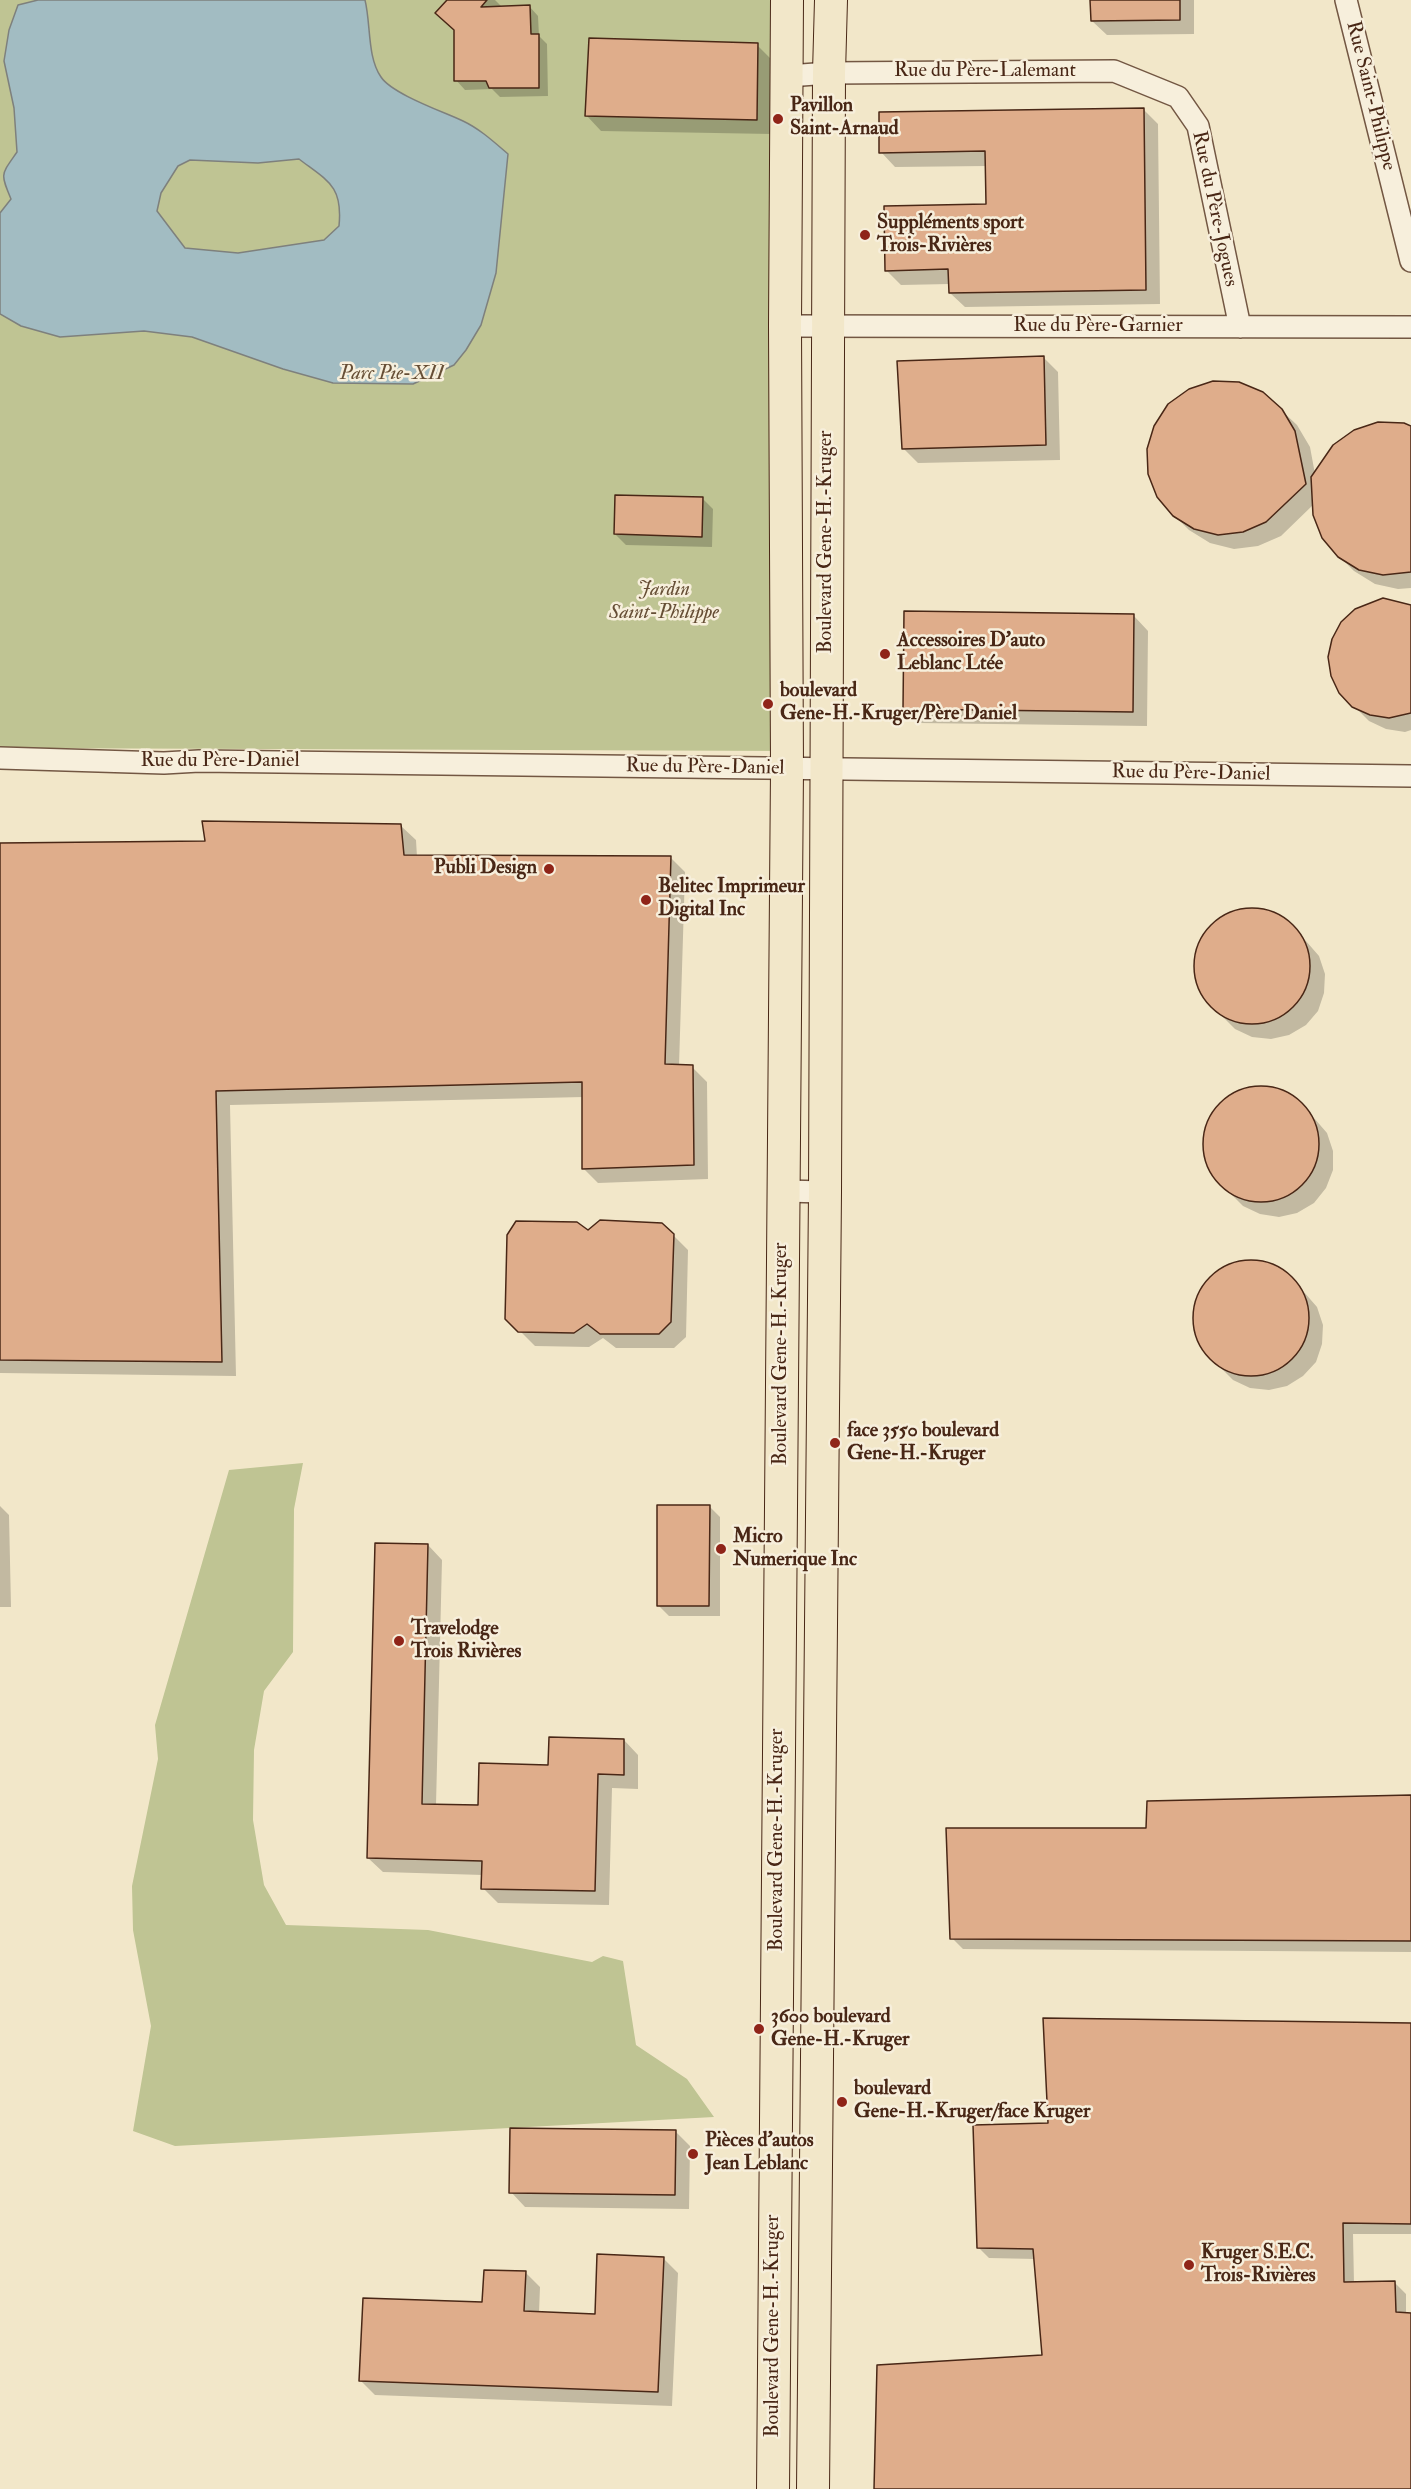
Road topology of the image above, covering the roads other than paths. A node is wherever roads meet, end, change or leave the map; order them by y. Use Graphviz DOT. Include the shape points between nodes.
graph roads {
  1 [pos="787,0"];
  2 [pos="831,0"];
  3 [pos="1346,0"];
  4 [pos="829,74"];
  5 [pos="788,76"];
  6 [pos="1178,97"];
  7 [pos="1411,261"];
  8 [pos="785,326"];
  9 [pos="828,327"];
  10 [pos="1240,327"];
  11 [pos="1411,327"];
  12 [pos="0,758"];
  13 [pos="787,769"];
  14 [pos="826,769"];
  15 [pos="1411,777"];
  16 [pos="784,1191"];
  17 [pos="825,1192"];
  18 [pos="773,2489"];
  19 [pos="813,2489"];
  1 -- 5 [label="main road, Boulevard Gene-H.-Kruger"];
  2 -- 4 [label="main road, Boulevard Gene-H.-Kruger"];
  3 -- 7 [label="street, Rue Saint-Philippe"];
  4 -- 5 [label="street, Rue du Père-Lalemant"];
  4 -- 6 [label="street, Rue du Père-Lalemant" via="1114,71"];
  4 -- 9 [label="main road, Boulevard Gene-H.-Kruger"];
  5 -- 8 [label="main road, Boulevard Gene-H.-Kruger"];
  6 -- 10 [label="street, Rue du Père-Jogues" via="1198,126"];
  8 -- 9 [label="street, Rue du Père-Garnier"];
  8 -- 13 [label="main road, Boulevard Gene-H.-Kruger"];
  9 -- 10 [label="street, Rue du Père-Garnier"];
  9 -- 14 [label="main road, Boulevard Gene-H.-Kruger"];
  10 -- 11 [label="street, Rue du Père-Garnier"];
  12 -- 13 [label="street, Rue du Père-Daniel"];
  13 -- 14 [label="street, Rue du Père-Daniel"];
  13 -- 16 [label="main road, Boulevard Gene-H.-Kruger"];
  14 -- 15 [label="street, Rue du Père-Daniel"];
  14 -- 17 [label="main road, Boulevard Gene-H.-Kruger"];
  16 -- 17 [label="street"];
  16 -- 18 [label="main road, Boulevard Gene-H.-Kruger"];
  17 -- 19 [label="main road, Boulevard Gene-H.-Kruger"];
}
